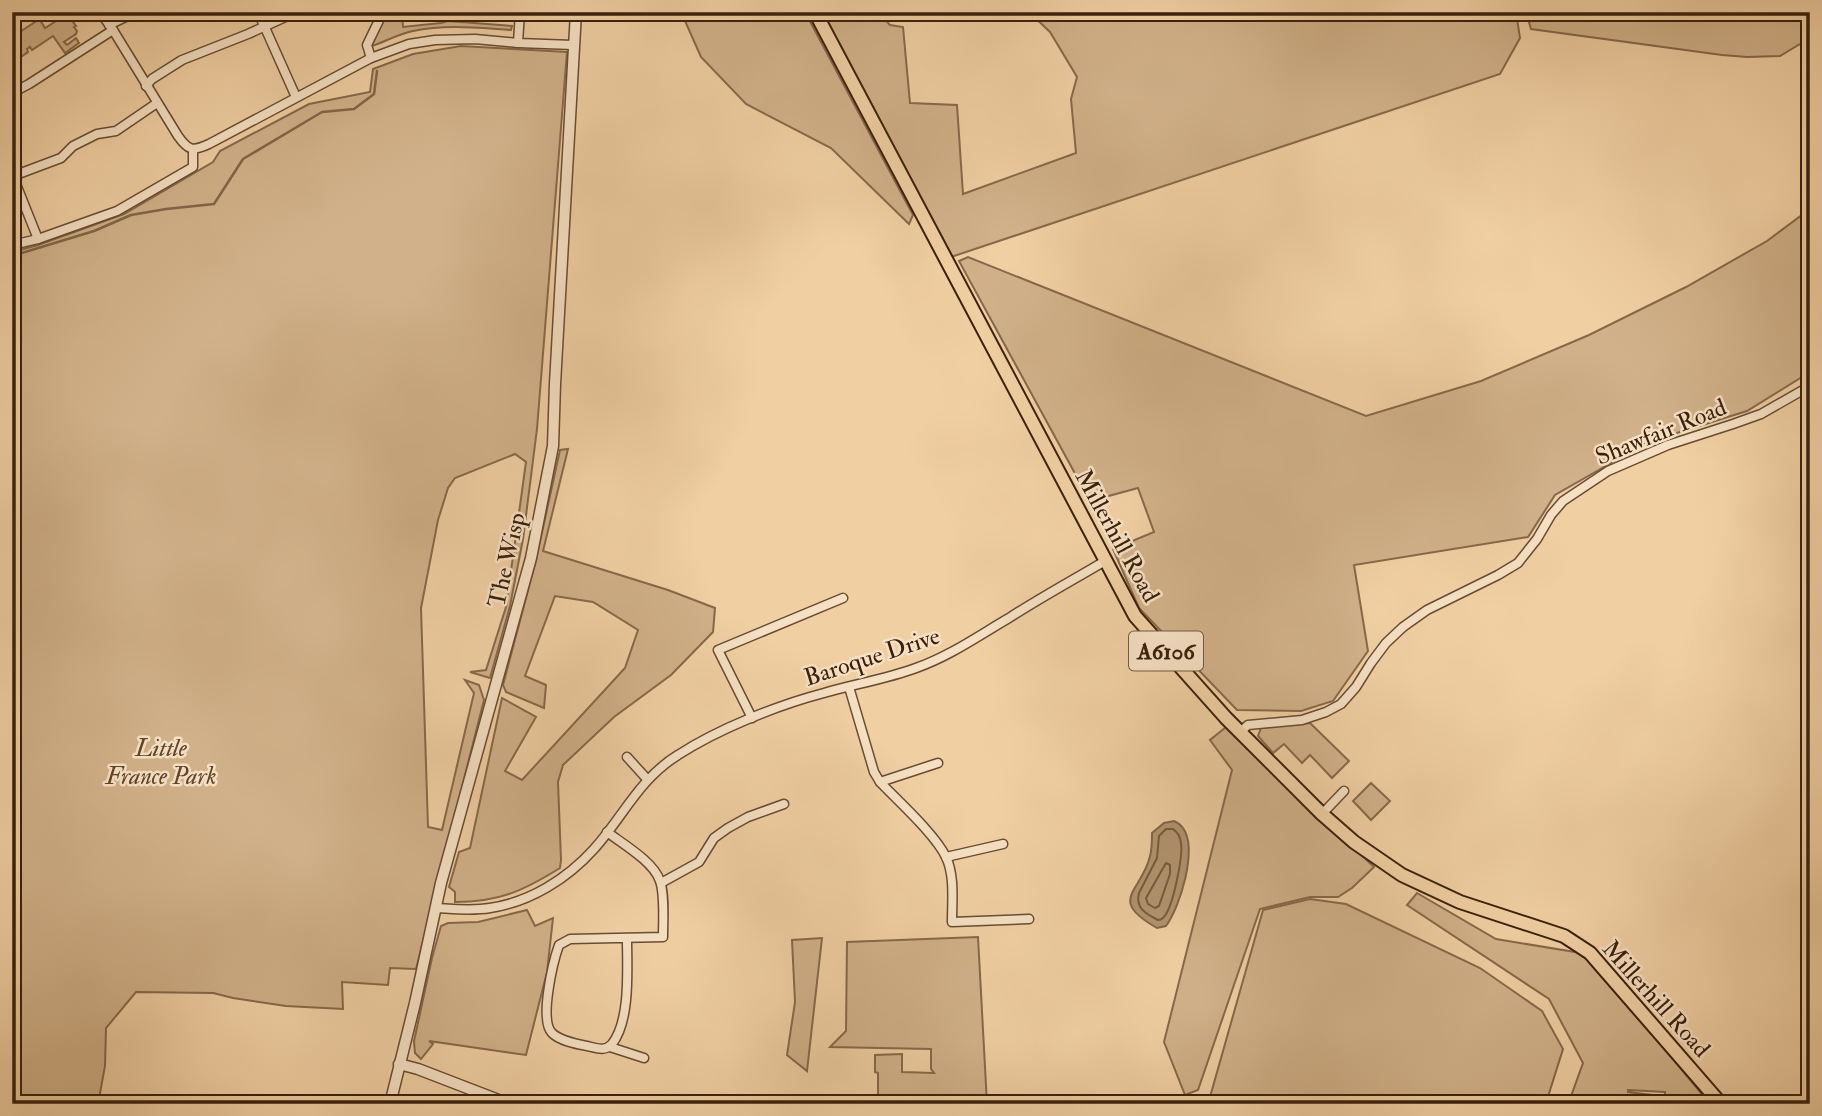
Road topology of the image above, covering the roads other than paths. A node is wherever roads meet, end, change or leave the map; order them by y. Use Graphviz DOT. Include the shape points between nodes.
graph roads {
  1 [pos="17,12"];
  2 [pos="100,12"];
  3 [pos="136,12"];
  4 [pos="258,12"];
  5 [pos="305,12"];
  6 [pos="520,12"];
  7 [pos="576,12"];
  8 [pos="815,12"];
  9 [pos="380,13"];
  10 [pos="12,16"];
  11 [pos="264,26"];
  12 [pos="111,28"];
  13 [pos="518,43"];
  14 [pos="573,45"];
  15 [pos="371,58"];
  16 [pos="146,86"];
  17 [pos="12,93"];
  18 [pos="296,97"];
  19 [pos="157,103"];
  20 [pos="193,149"];
  21 [pos="13,175"];
  22 [pos="38,239"];
  23 [pos="12,245"];
  24 [pos="1810,386"];
  25 [pos="1105,561"];
  26 [pos="843,598"];
  27 [pos="849,687"];
  28 [pos="752,719"];
  29 [pos="1240,732"];
  30 [pos="627,757"];
  31 [pos="938,763"];
  32 [pos="648,779"];
  33 [pos="880,782"];
  34 [pos="1344,791"];
  35 [pos="784,804"];
  36 [pos="1322,814"];
  37 [pos="607,832"];
  38 [pos="1003,844"];
  39 [pos="946,857"];
  40 [pos="661,883"];
  41 [pos="437,908"];
  42 [pos="1029,919"];
  43 [pos="626,938"];
  44 [pos="610,1047"];
  45 [pos="644,1058"];
  46 [pos="399,1064"];
  47 [pos="390,1104"];
  48 [pos="509,1104"];
  49 [pos="1721,1104"];
  1 -- 10 [label="street"];
  2 -- 12 [label="street"];
  3 -- 12 [label="street"];
  4 -- 11 [label="street"];
  5 -- 11 [label="street"];
  6 -- 13 [label="street"];
  7 -- 14 [label="street, The Wisp"];
  8 -- 25 [label="main road, Millerhill Road / A6106"];
  9 -- 15 [label="street" via="367,45"];
  11 -- 16 [label="street" via="182,60"];
  11 -- 18 [label="street"];
  12 -- 16 [label="street"];
  12 -- 17 [label="street"];
  13 -- 14 [label="street"];
  13 -- 15 [label="street" via="435,40"];
  14 -- 41 [label="street, The Wisp" via="553,446 531,558"];
  15 -- 18 [label="street"];
  16 -- 19 [label="street"];
  18 -- 20 [label="street"];
  19 -- 20 [label="street" via="184,145"];
  19 -- 21 [label="street" via="116,131 97,134 61,158"];
  20 -- 22 [label="street" via="193,167 161,186 117,211"];
  21 -- 22 [label="street"];
  22 -- 23 [label="street"];
  24 -- 29 [label="street, Shawfair Road" via="1761,414 1608,471 1563,501 1518,563 1426,610 1403,627 1341,704 1302,719 1248,725"];
  25 -- 27 [label="street, Baroque Drive" via="953,652"];
  25 -- 29 [label="main road, Millerhill Road / A6106" via="1135,616"];
  26 -- 28 [label="street" via="718,650"];
  27 -- 28 [label="street, Baroque Drive"];
  27 -- 33 [label="street"];
  28 -- 32 [label="street, Baroque Drive" via="677,755"];
  29 -- 36 [label="main road, Millerhill Road / A6106"];
  30 -- 32 [label="street"];
  31 -- 33 [label="street"];
  32 -- 37 [label="street, Baroque Drive"];
  33 -- 39 [label="street"];
  34 -- 36 [label="street"];
  35 -- 40 [label="street" via="728,828 714,838 699,862"];
  36 -- 49 [label="main road, Millerhill Road / A6106" via="1402,875 1460,902 1563,936 1590,953"];
  37 -- 40 [label="street" via="649,864"];
  37 -- 41 [label="street, Baroque Drive" via="562,878 514,903"];
  38 -- 39 [label="street"];
  39 -- 42 [label="street" via="952,922"];
  40 -- 43 [label="street" via="663,937"];
  41 -- 46 [label="street, The Wisp"];
  43 -- 44 [label="street" via="628,996"];
  43 -- 44 [label="street" via="570,939 559,945 546,1002 547,1027 554,1035 602,1049"];
  44 -- 45 [label="street"];
  46 -- 47 [label="street, The Wisp"];
  46 -- 48 [label="street"];
}
